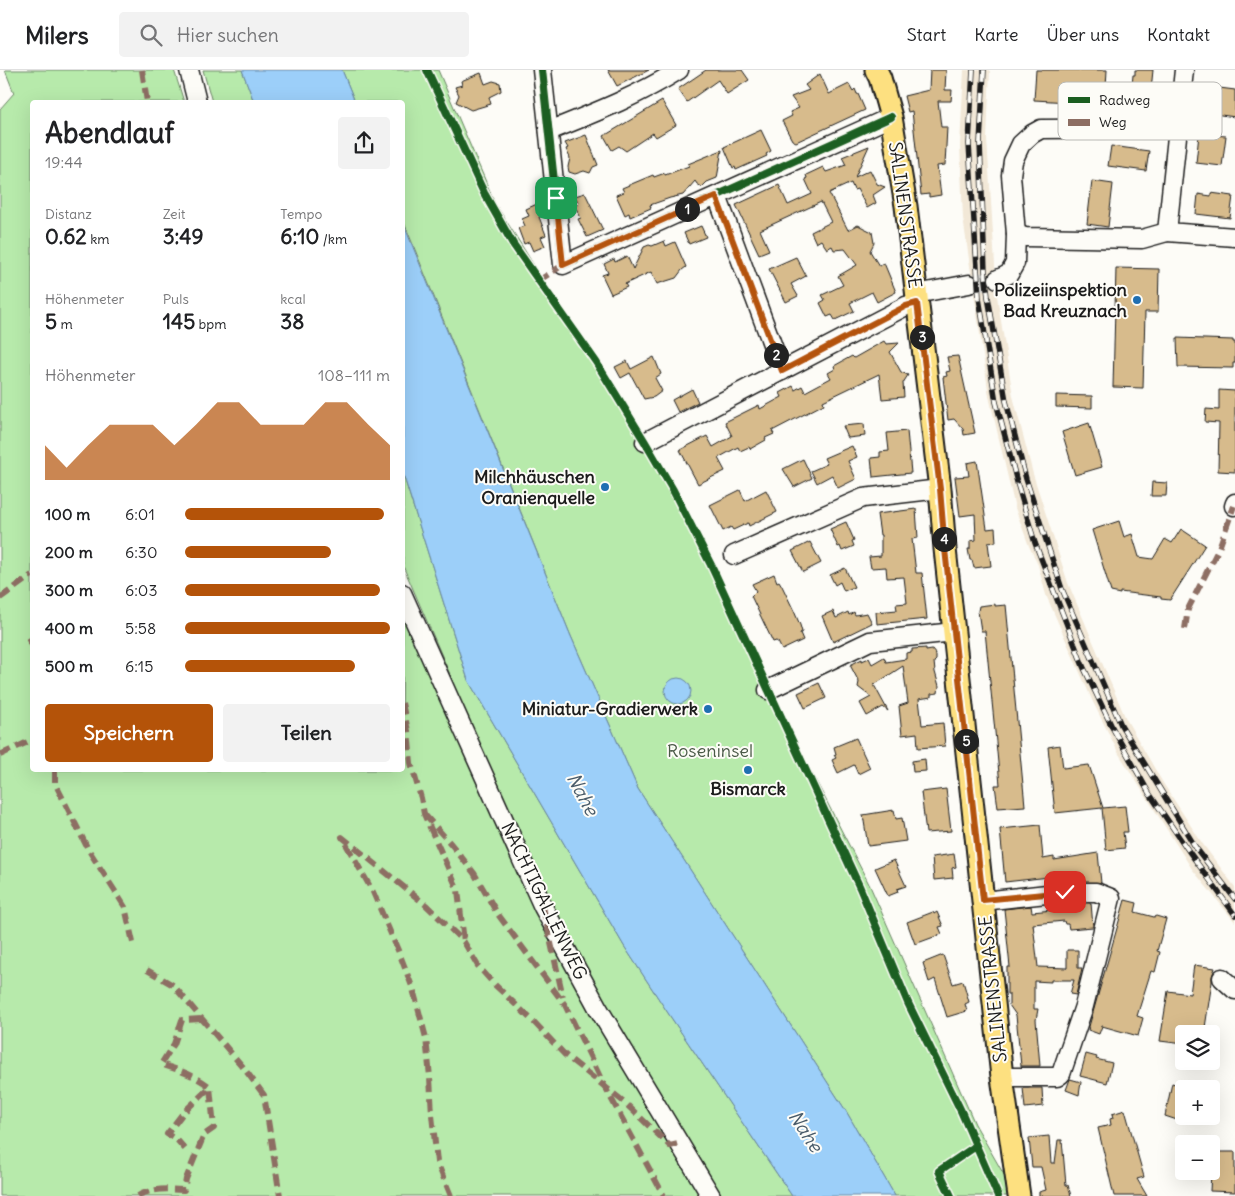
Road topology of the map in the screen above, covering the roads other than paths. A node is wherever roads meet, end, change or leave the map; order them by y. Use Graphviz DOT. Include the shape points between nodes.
graph roads {
  1 [pos="189,70"];
  2 [pos="542,70"];
  3 [pos="679,70"];
  4 [pos="876,70"];
  5 [pos="196,100"];
  6 [pos="891,117"];
  7 [pos="1058,129"];
  8 [pos="548,131"];
  9 [pos="1177,140"];
  10 [pos="716,196"];
  11 [pos="1167,232"];
  12 [pos="1016,234"];
  13 [pos="1235,237"];
  14 [pos="998,279"];
  15 [pos="969,284"];
  16 [pos="917,299"];
  17 [pos="782,371"];
  18 [pos="645,442"];
  19 [pos="940,489"];
  20 [pos="734,555"];
  21 [pos="405,600"];
  22 [pos="954,632"];
  23 [pos="768,690"];
  24 [pos="983,900"];
  25 [pos="1002,1077"];
  26 [pos="711,1196"];
  27 [pos="1019,1196"];
  1 -- 5 [label="street"];
  2 -- 8 [label="street"];
  3 -- 8 [label="street" via="618,103"];
  4 -- 6 [label="main road, SALINENSTRASSE"];
  6 -- 10 [label="street"];
  6 -- 16 [label="main road, SALINENSTRASSE"];
  7 -- 12 [label="street" via="1041,129 1017,150 1012,167"];
  8 -- 10 [label="street" via="563,265"];
  9 -- 11 [label="street"];
  10 -- 17 [label="street"];
  11 -- 12 [label="street" via="1142,239 1025,237"];
  11 -- 13 [label="street"];
  12 -- 14 [label="street" via="1015,263 1009,274"];
  15 -- 16 [label="street"];
  16 -- 17 [label="street"];
  16 -- 19 [label="main road, SALINENSTRASSE"];
  17 -- 18 [label="street"];
  19 -- 20 [label="street" via="863,498"];
  19 -- 22 [label="main road, SALINENSTRASSE"];
  21 -- 26 [label="street, NACHTIGALLENWEG" via="543,907 598,1008"];
  22 -- 23 [label="street" via="870,641"];
  22 -- 24 [label="main road, SALINENSTRASSE"];
  24 -- 25 [label="main road, SALINENSTRASSE"];
  24 -- 25 [label="street" via="1065,892 1096,892 1111,898 1084,1006 1062,1074 1057,1077"];
  25 -- 27 [label="main road, SALINENSTRASSE"];
}
